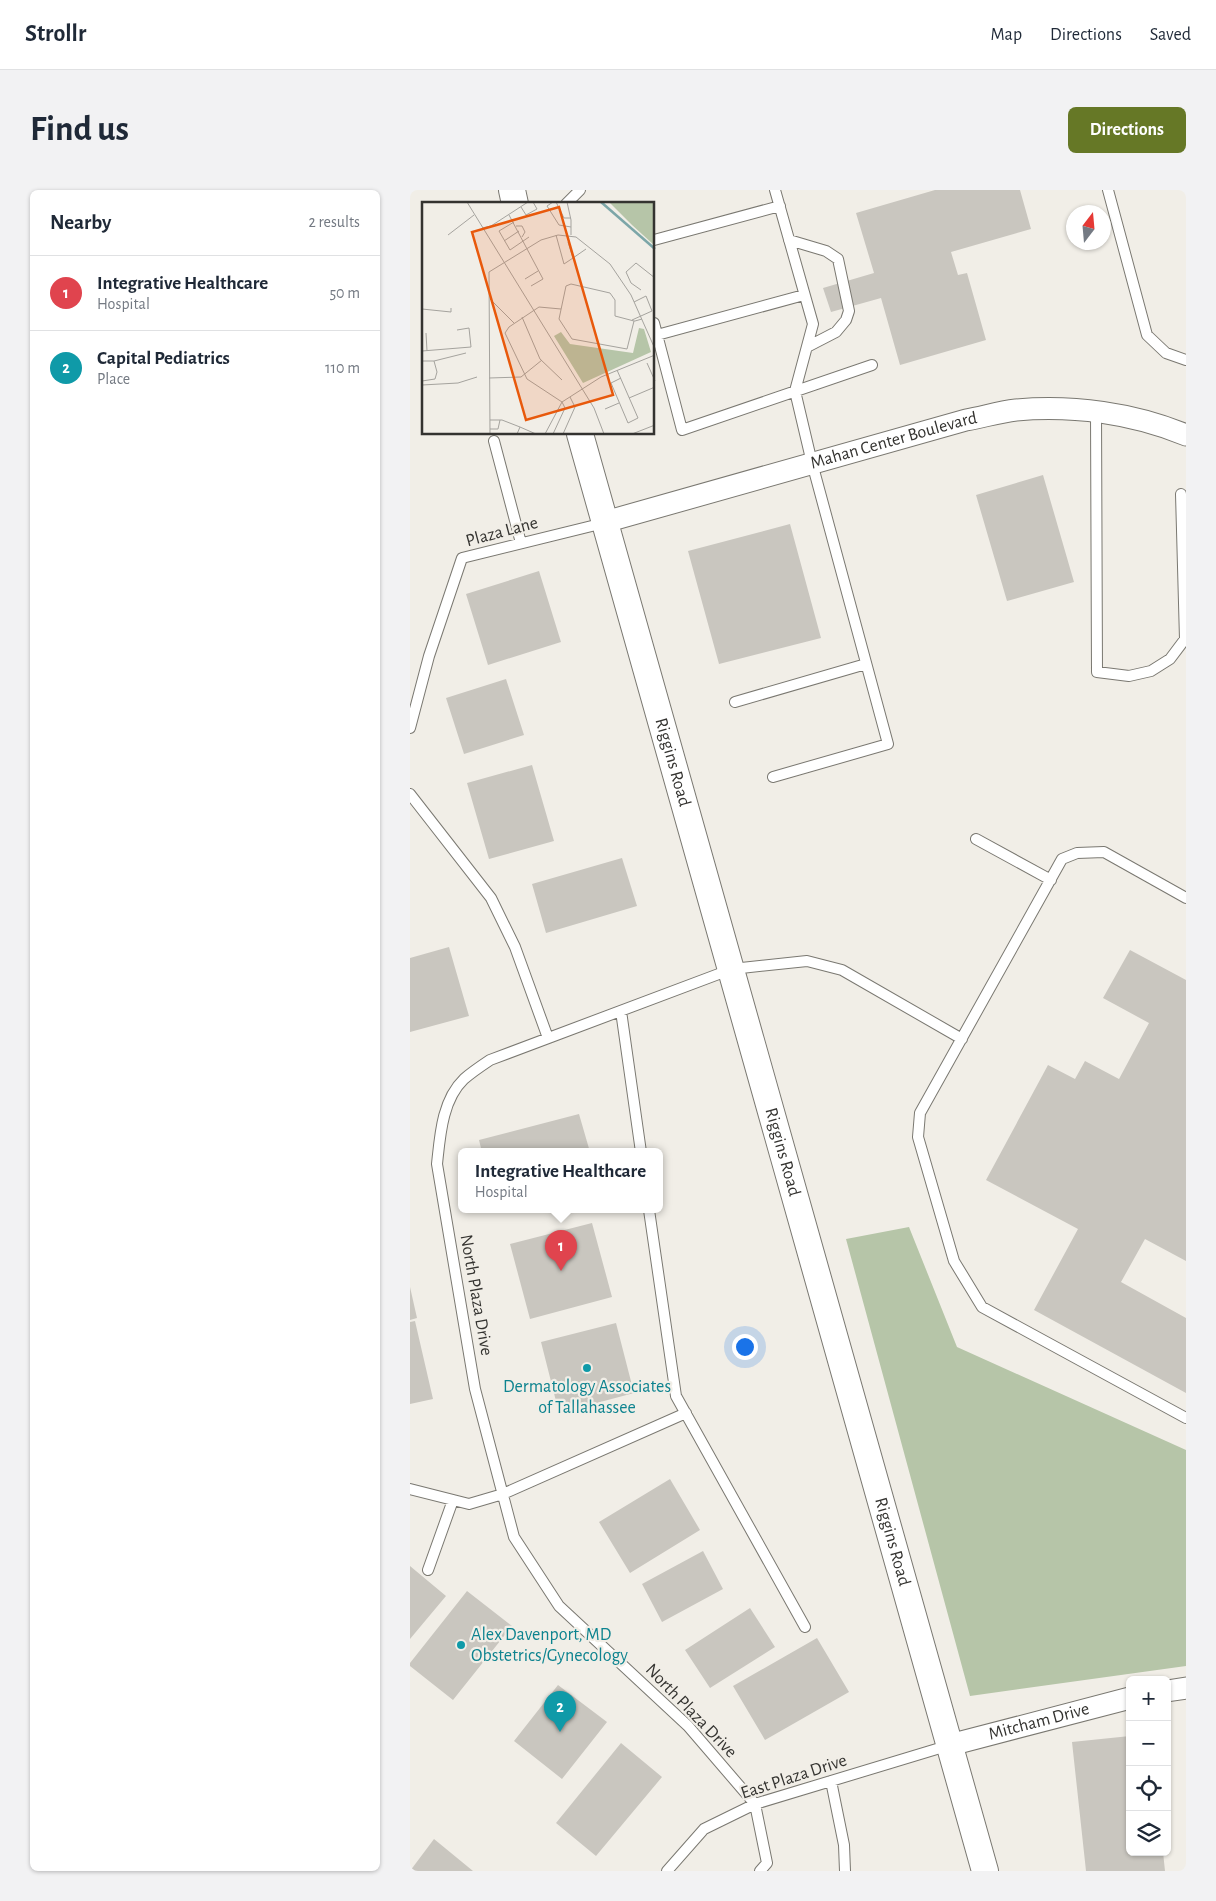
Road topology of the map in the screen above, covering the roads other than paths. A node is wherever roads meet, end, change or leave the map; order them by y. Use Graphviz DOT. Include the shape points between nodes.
graph roads {
  1 [pos="580,190"];
  2 [pos="775,190"];
  3 [pos="1108,190"];
  4 [pos="568,202"];
  5 [pos="780,206"];
  6 [pos="655,240"];
  7 [pos="789,240"];
  8 [pos="804,295"];
  9 [pos="655,326"];
  10 [pos="657,335"];
  11 [pos="807,347"];
  12 [pos="1186,360"];
  13 [pos="872,365"];
  14 [pos="795,391"];
  15 [pos="1096,412"];
  16 [pos="580,435"];
  17 [pos="1186,435"];
  18 [pos="494,441"];
  19 [pos="812,463"];
  20 [pos="1181,494"];
  21 [pos="605,522"];
  22 [pos="521,543"];
  23 [pos="1185,639"];
  24 [pos="866,664"];
  25 [pos="735,702"];
  26 [pos="410,728"];
  27 [pos="774,777"];
  28 [pos="410,794"];
  29 [pos="976,839"];
  30 [pos="1051,880"];
  31 [pos="1186,898"];
  32 [pos="732,969"];
  33 [pos="621,1011"];
  34 [pos="548,1038"];
  35 [pos="962,1038"];
  36 [pos="640,1148"];
  37 [pos="649,1213"];
  38 [pos="686,1414"];
  39 [pos="1186,1418"];
  40 [pos="410,1489"];
  41 [pos="503,1494"];
  42 [pos="453,1500"];
  43 [pos="428,1570"];
  44 [pos="805,1627"];
  45 [pos="1186,1688"];
  46 [pos="1171,1690"];
  47 [pos="1126,1699"];
  48 [pos="950,1745"];
  49 [pos="831,1781"];
  50 [pos="755,1804"];
  51 [pos="667,1871"];
  52 [pos="760,1871"];
  53 [pos="846,1871"];
  54 [pos="985,1871"];
  1 -- 4 [label="lane"];
  2 -- 5 [label="lane"];
  3 -- 12 [label="lane" via="1147,335 1166,353"];
  5 -- 6 [label="lane"];
  5 -- 7 [label="lane"];
  7 -- 8 [label="lane"];
  7 -- 11 [label="lane" via="826,251 838,259 849,311 836,332"];
  8 -- 10 [label="lane"];
  8 -- 11 [label="lane" via="813,324"];
  9 -- 10 [label="lane"];
  10 -- 14 [label="lane" via="682,430"];
  11 -- 14 [label="lane"];
  13 -- 14 [label="lane"];
  14 -- 19 [label="lane"];
  15 -- 17 [label="street, Mahan Center Boulevard" via="1118,414"];
  15 -- 19 [label="street, Mahan Center Boulevard" via="1066,409 1005,412"];
  15 -- 23 [label="lane" via="1097,672 1129,676 1151,671 1170,659"];
  16 -- 21 [label="street, Riggins Road"];
  18 -- 22 [label="lane"];
  19 -- 21 [label="street, Mahan Center Boulevard"];
  19 -- 24 [label="lane"];
  20 -- 23 [label="lane"];
  21 -- 22 [label="lane, Plaza Lane"];
  21 -- 32 [label="street, Riggins Road"];
  22 -- 26 [label="lane, Plaza Lane" via="462,558 429,656"];
  24 -- 25 [label="lane"];
  24 -- 27 [label="lane" via="888,744"];
  28 -- 34 [label="lane" via="491,898 515,947"];
  29 -- 30 [label="lane"];
  30 -- 31 [label="lane" via="1062,859 1077,853 1104,852"];
  30 -- 35 [label="lane"];
  32 -- 33 [label="lane, North Plaza Drive"];
  32 -- 35 [label="lane, North Plaza Drive" via="807,961 842,970"];
  32 -- 48 [label="street, Riggins Road"];
  33 -- 34 [label="lane, North Plaza Drive"];
  33 -- 36 [label="lane"];
  34 -- 41 [label="lane, North Plaza Drive" via="490,1060 463,1080 449,1102 437,1164 475,1389"];
  35 -- 39 [label="lane" via="920,1113 918,1137 954,1261 982,1307"];
  37 -- 38 [label="lane" via="676,1396"];
  38 -- 41 [label="lane"];
  38 -- 44 [label="lane"];
  40 -- 42 [label="lane"];
  41 -- 42 [label="lane" via="469,1504"];
  41 -- 50 [label="lane, North Plaza Drive" via="514,1537 560,1606 688,1726"];
  42 -- 43 [label="lane"];
  45 -- 46 [label="street"];
  47 -- 48 [label="street, Mitcham Drive"];
  48 -- 49 [label="lane, East Plaza Drive"];
  48 -- 54 [label="street, Riggins Road"];
  49 -- 50 [label="lane, East Plaza Drive"];
  49 -- 53 [label="lane"];
  50 -- 51 [label="lane, East Plaza Drive" via="704,1829"];
  50 -- 52 [label="lane" via="767,1863"];
}
